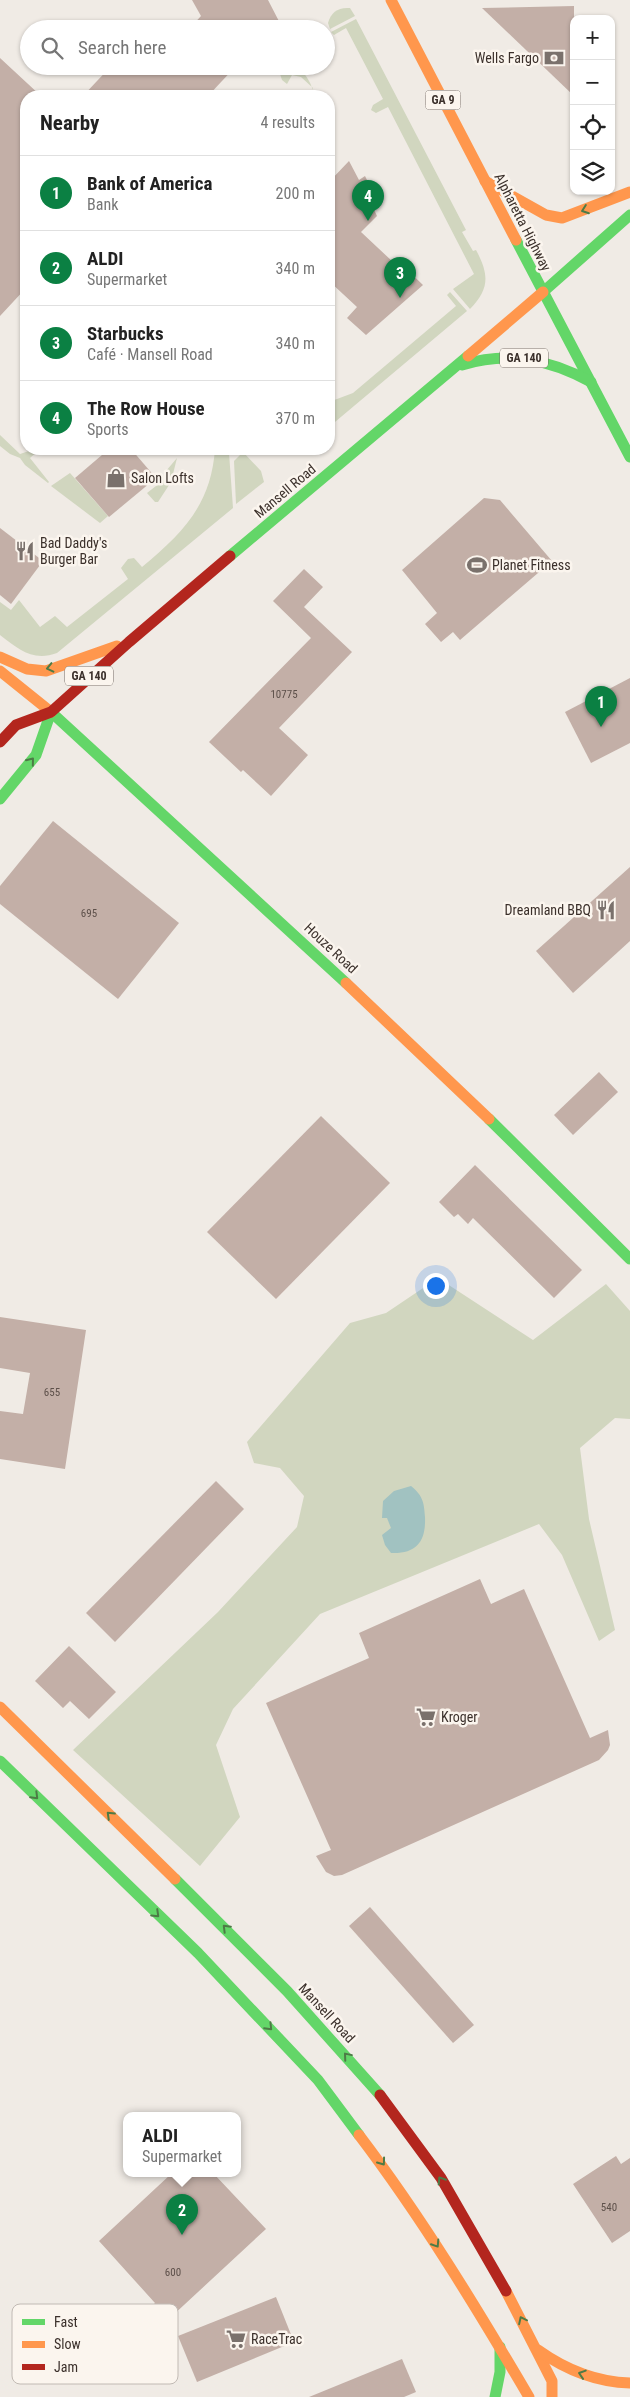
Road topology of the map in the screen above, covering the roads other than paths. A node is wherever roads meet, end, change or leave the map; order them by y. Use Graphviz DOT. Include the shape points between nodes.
graph roads {
  1 [pos="390,0"];
  2 [pos="486,181"];
  3 [pos="630,192"];
  4 [pos="630,215"];
  5 [pos="543,292"];
  6 [pos="453,369"];
  7 [pos="591,382"];
  8 [pos="630,457"];
  9 [pos="129,642"];
  10 [pos="0,657"];
  11 [pos="0,671"];
  12 [pos="51,712"];
  13 [pos="0,742"];
  14 [pos="0,799"];
  15 [pos="630,1258"];
  16 [pos="0,1707"];
  17 [pos="0,1761"];
  18 [pos="500,2347"];
  19 [pos="536,2350"];
  20 [pos="630,2383"];
  21 [pos="495,2397"];
  22 [pos="529,2397"];
  23 [pos="552,2397"];
  1 -- 2 [label="main road, Alpharetta Highway / GA 9"];
  3 -- 2 [label="main road, one-way" via="562,218 546,215"];
  2 -- 5 [label="main road, Alpharetta Highway / GA 9"];
  4 -- 5 [label="main road, Mansell Road"];
  5 -- 6 [label="main road, Mansell Road / GA 140"];
  5 -- 7 [label="main road, Alpharetta Highway / GA 9"];
  6 -- 7 [label="main road, GA 140" via="485,358 515,357 562,367"];
  6 -- 9 [label="main road, Mansell Road / GA 140"];
  7 -- 8 [label="main road, Alpharetta Highway / GA 9"];
  9 -- 10 [label="main road, one-way" via="46,671 27,669"];
  9 -- 12 [label="main road, Mansell Road / GA 140"];
  11 -- 12 [label="main road, Houze Road"];
  12 -- 13 [label="main road, Mansell Road" via="16,725"];
  14 -- 12 [label="main road, Mansell Road, one-way" via="36,755"];
  12 -- 15 [label="main road, Houze Road" via="292,932"];
  19 -- 16 [label="main road, Mansell Road, one-way" via="506,2286 422,2151 330,2035"];
  17 -- 18 [label="main road, one-way" via="203,1958 318,2080 395,2182"];
  18 -- 21 [label="main road"];
  18 -- 22 [label="main road"];
  20 -- 19 [label="main road, one-way" via="582,2375"];
  19 -- 23 [label="main road, Mansell Road" via="552,2381"];
}
